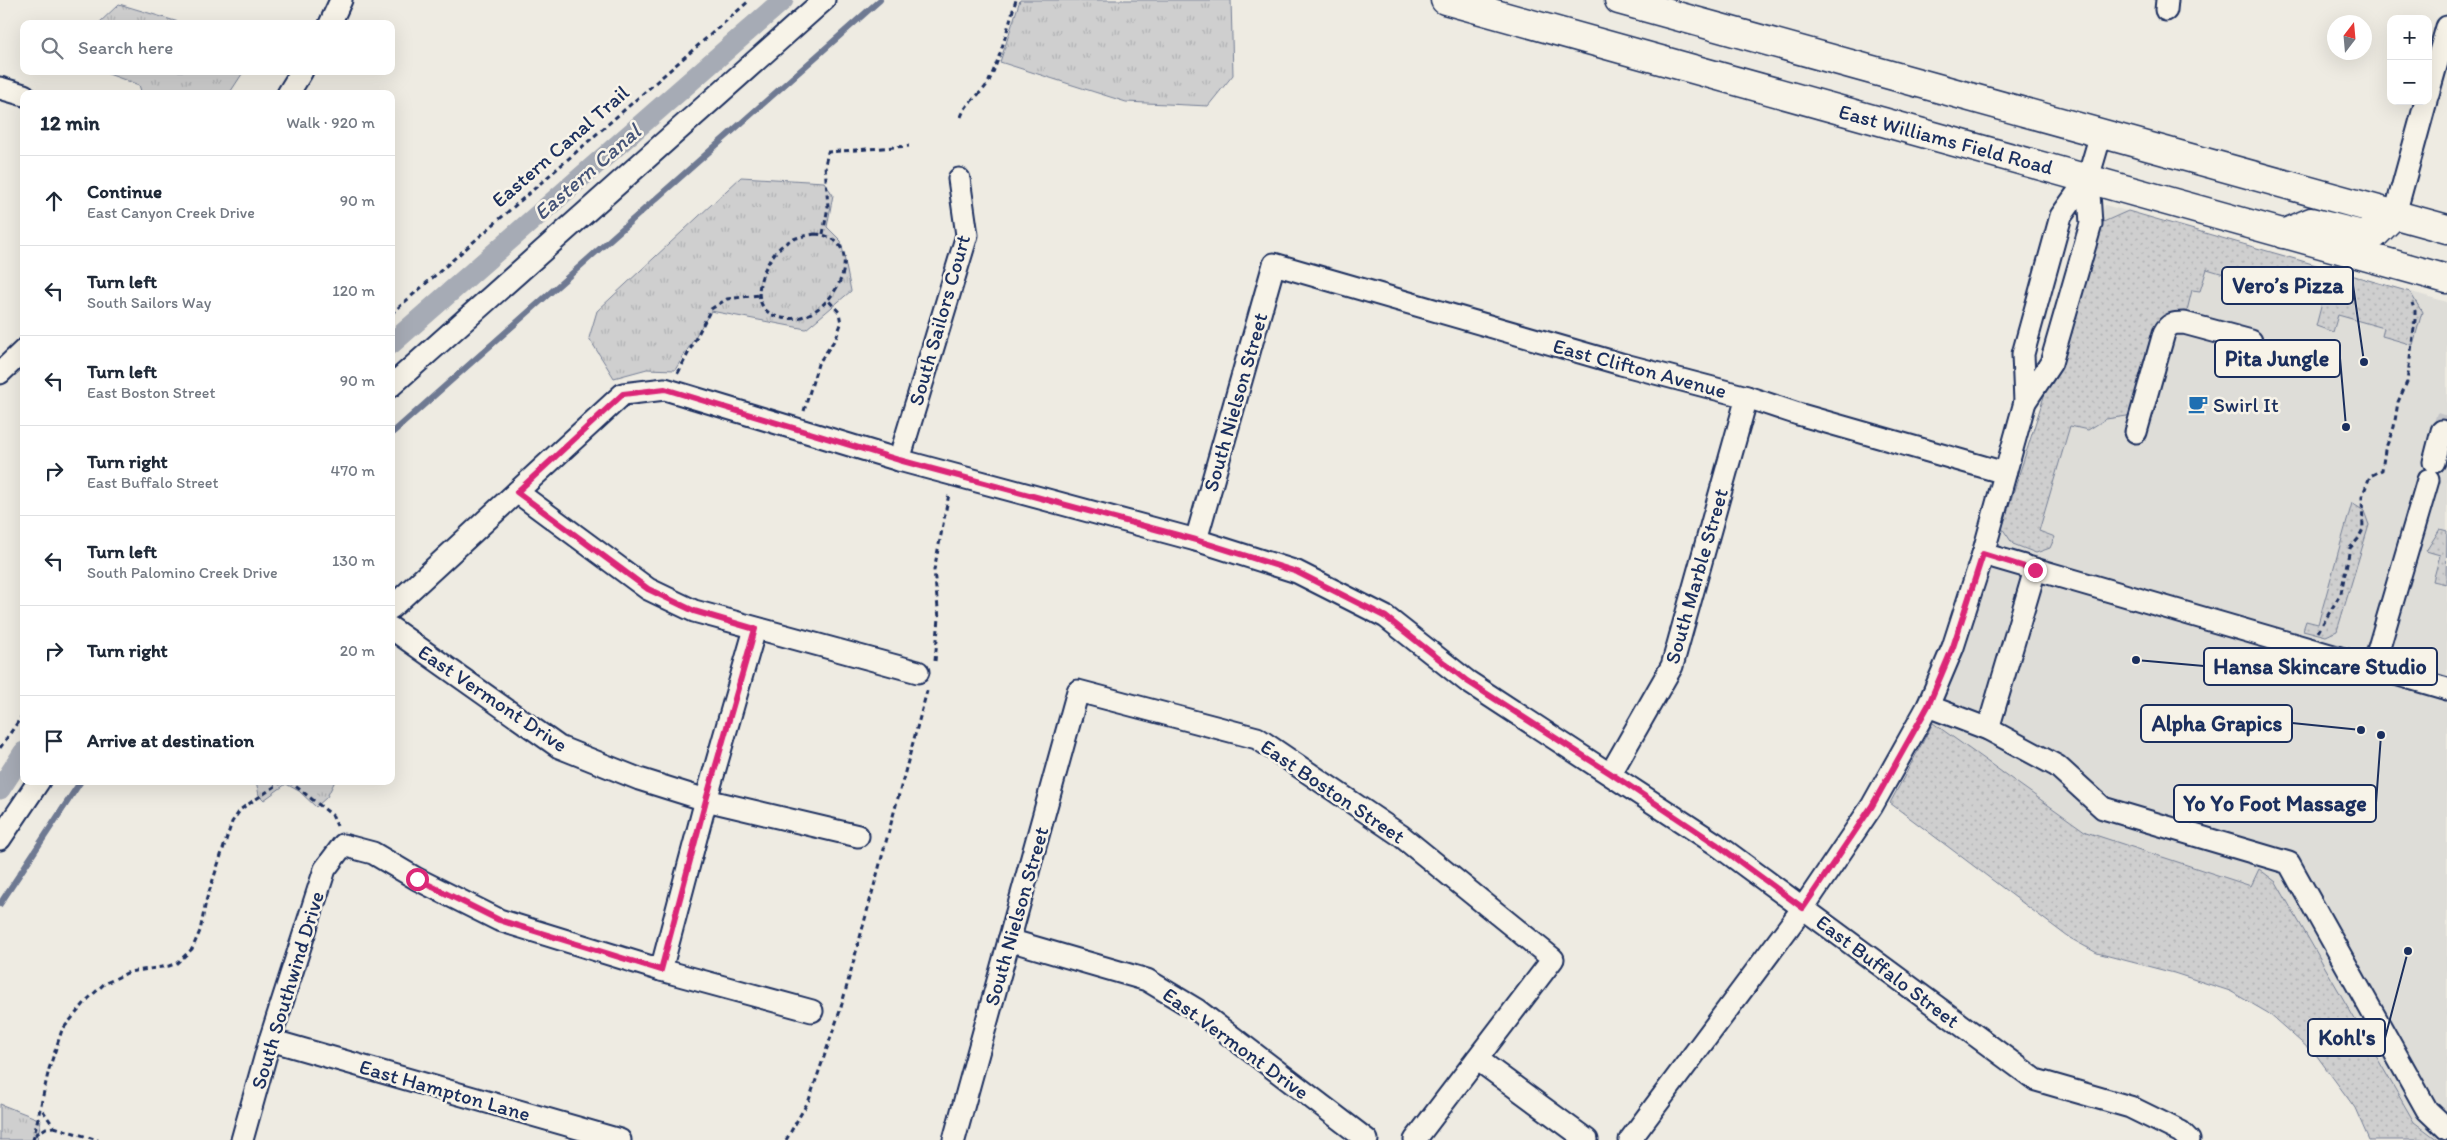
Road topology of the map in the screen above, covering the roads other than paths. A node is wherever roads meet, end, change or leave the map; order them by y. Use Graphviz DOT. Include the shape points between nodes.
graph roads {
  1 [pos="341,0"];
  2 [pos="824,0"];
  3 [pos="1445,0"];
  4 [pos="1619,0"];
  5 [pos="332,20"];
  6 [pos="2447,27"];
  7 [pos="300,75"];
  8 [pos="2432,80"];
  9 [pos="0,88"];
  10 [pos="290,90"];
  11 [pos="20,94"];
  12 [pos="2425,105"];
  13 [pos="2101,134"];
  14 [pos="2088,178"];
  15 [pos="959,179"];
  16 [pos="2395,214"];
  17 [pos="2447,229"];
  18 [pos="2283,234"];
  19 [pos="1274,264"];
  20 [pos="2447,279"];
  21 [pos="2251,342"];
  22 [pos="20,354"];
  23 [pos="0,373"];
  24 [pos="395,382"];
  25 [pos="1747,397"];
  26 [pos="2025,402"];
  27 [pos="2136,432"];
  28 [pos="2442,432"];
  29 [pos="899,460"];
  30 [pos="2005,473"];
  31 [pos="517,492"];
  32 [pos="1196,540"];
  33 [pos="1983,554"];
  34 [pos="2035,570"];
  35 [pos="395,604"];
  36 [pos="755,629"];
  37 [pos="395,631"];
  38 [pos="2373,668"];
  39 [pos="926,675"];
  40 [pos="2447,689"];
  41 [pos="1078,691"];
  42 [pos="1928,706"];
  43 [pos="1988,730"];
  44 [pos="1610,773"];
  45 [pos="37,785"];
  46 [pos="706,800"];
  47 [pos="858,836"];
  48 [pos="0,839"];
  49 [pos="1803,908"];
  50 [pos="1009,940"];
  51 [pos="661,970"];
  52 [pos="812,1011"];
  53 [pos="270,1040"];
  54 [pos="1477,1059"];
  55 [pos="2447,1129"];
  56 [pos="242,1140"];
  57 [pos="620,1140"];
  58 [pos="954,1140"];
  59 [pos="1367,1140"];
  60 [pos="1415,1140"];
  61 [pos="1588,1140"];
  62 [pos="1630,1140"];
  63 [pos="2189,1140"];
  1 -- 5 [label="street"];
  2 -- 24 [label="street"];
  3 -- 14 [label="main road, East Williams Field Road"];
  4 -- 13 [label="main road"];
  6 -- 8 [label="street"];
  7 -- 10 [label="street"];
  9 -- 11 [label="street"];
  12 -- 16 [label="street"];
  13 -- 14 [label="street"];
  13 -- 16 [label="main road"];
  14 -- 18 [label="main road, East Williams Field Road"];
  14 -- 26 [label="street" via="2061,216 2023,354"];
  14 -- 26 [label="street" via="2092,224 2051,363"];
  15 -- 29 [label="street, South Sailors Court" via="967,235"];
  16 -- 17 [label="main road"];
  16 -- 18 [label="main road" via="2375,234 2359,234 2312,222"];
  18 -- 20 [label="main road, East Williams Field Road"];
  19 -- 25 [label="street, East Clifton Avenue"];
  19 -- 32 [label="street, South Nielson Street"];
  21 -- 27 [label="street" via="2184,322 2169,326 2164,333"];
  22 -- 23 [label="street"];
  25 -- 30 [label="street, East Clifton Avenue"];
  25 -- 44 [label="street, South Marble Street" via="1672,666"];
  26 -- 30 [label="street"];
  28 -- 38 [label="street"];
  29 -- 31 [label="street, East Buffalo Street" via="665,389 623,394"];
  29 -- 32 [label="street, East Buffalo Street"];
  30 -- 33 [label="street"];
  31 -- 35 [label="street, East Buffalo Street"];
  31 -- 36 [label="street" via="648,589 694,611"];
  32 -- 44 [label="street, East Buffalo Street" via="1297,572 1386,617 1467,681"];
  33 -- 34 [label="street"];
  33 -- 42 [label="street" via="1953,647"];
  34 -- 38 [label="street"];
  34 -- 43 [label="street"];
  36 -- 39 [label="street"];
  36 -- 46 [label="street"];
  37 -- 46 [label="street, East Vermont Drive" via="559,747 639,779"];
  38 -- 40 [label="street"];
  41 -- 50 [label="street, South Nielson Street"];
  41 -- 54 [label="street, East Boston Street" via="1257,738 1400,835 1553,959"];
  42 -- 43 [label="street"];
  42 -- 49 [label="street" via="1872,806"];
  43 -- 55 [label="street" via="2057,766 2103,808 2290,863 2427,1110"];
  44 -- 49 [label="street, East Buffalo Street" via="1716,844"];
  45 -- 48 [label="street"];
  46 -- 47 [label="street, East Vermont Drive"];
  46 -- 51 [label="street"];
  49 -- 62 [label="street"];
  49 -- 63 [label="street, East Buffalo Street" via="2036,1080 2130,1107 2181,1132"];
  50 -- 58 [label="street, South Nielson Street"];
  50 -- 59 [label="street, East Vermont Drive" via="1147,980 1197,1010"];
  51 -- 52 [label="street"];
  51 -- 53 [label="street, South Southwind Drive" via="499,920 373,853 343,845 325,869"];
  53 -- 56 [label="street, South Southwind Drive"];
  53 -- 57 [label="street, East Hampton Lane"];
  54 -- 60 [label="street"];
  54 -- 61 [label="street"];
}
